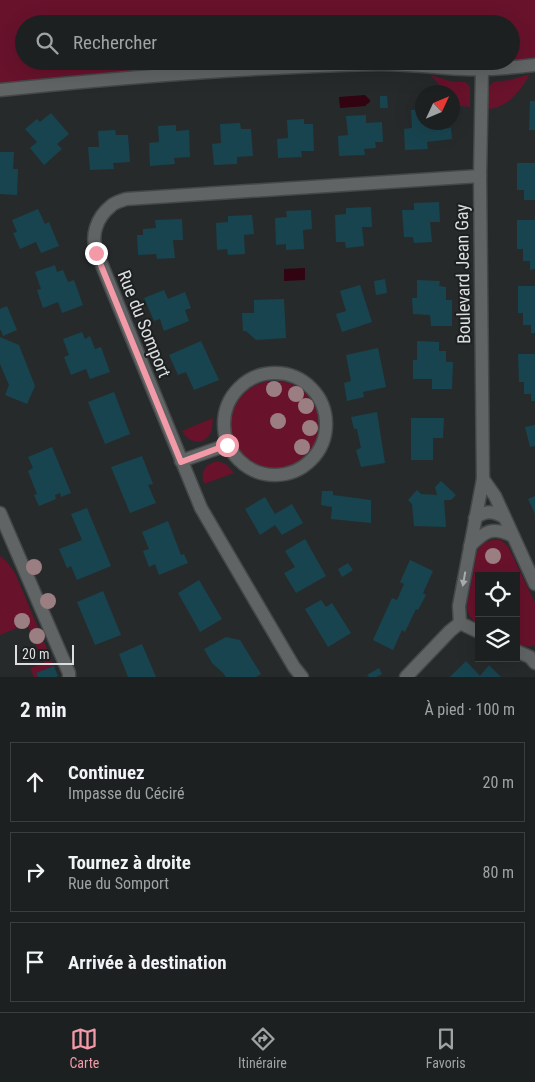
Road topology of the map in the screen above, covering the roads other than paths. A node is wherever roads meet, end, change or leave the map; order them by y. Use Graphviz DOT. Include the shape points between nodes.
graph roads {
  1 [pos="535,65"];
  2 [pos="520,66"];
  3 [pos="254,70"];
  4 [pos="482,70"];
  5 [pos="0,90"];
  6 [pos="480,176"];
  7 [pos="227,445"];
  8 [pos="181,462"];
  9 [pos="483,479"];
  10 [pos="0,513"];
  11 [pos="504,517"];
  12 [pos="475,518"];
  13 [pos="4,531"];
  14 [pos="513,536"];
  15 [pos="470,546"];
  16 [pos="535,584"];
  17 [pos="460,623"];
  18 [pos="475,630"];
  19 [pos="520,653"];
  20 [pos="533,658"];
  21 [pos="68,677"];
  22 [pos="302,677"];
  23 [pos="406,677"];
  1 -- 2 [label="street"];
  3 -- 5 [label="street"];
  4 -- 6 [label="street, Boulevard Jean Gay"];
  6 -- 8 [label="street, Rue du Somport" via="126,199 112,204 94,231 93,245"];
  6 -- 9 [label="street, Boulevard Jean Gay"];
  7 -- 7 [label="street" via="237,460 252,471 269,476 287,475 304,468 317,456 325,440 327,422 323,404 313,389 298,378 281,373 263,374 246,381 233,393 225,409 223,427"];
  7 -- 8 [label="street"];
  8 -- 22 [label="street, Rue du Somport" via="200,508"];
  9 -- 11 [label="street"];
  9 -- 12 [label="street, Boulevard Jean Gay"];
  10 -- 13 [label="street"];
  11 -- 12 [label="street" via="494,512"];
  11 -- 14 [label="street"];
  12 -- 15 [label="street, Boulevard Jean Gay"];
  13 -- 21 [label="street" via="69,673"];
  14 -- 15 [label="street" via="496,530"];
  14 -- 16 [label="street"];
  15 -- 17 [label="street, Boulevard Jean Gay, one-way" via="459,606"];
  17 -- 18 [label="street"];
  17 -- 23 [label="street"];
  19 -- 20 [label="street"];
}
